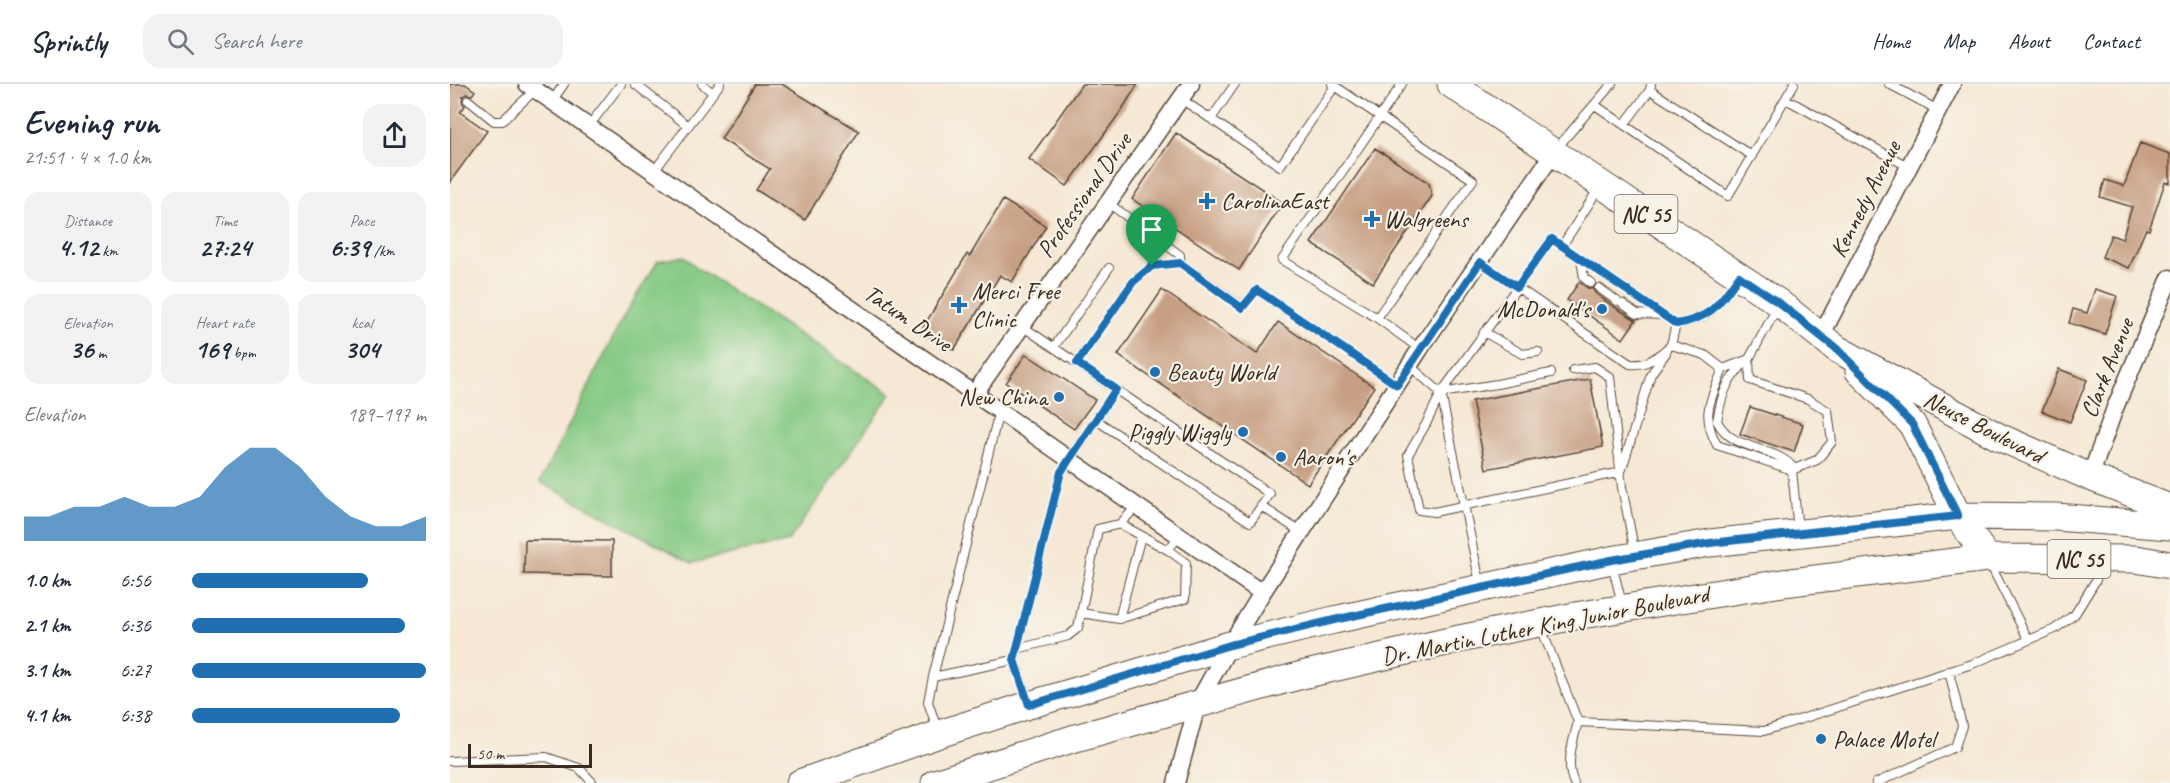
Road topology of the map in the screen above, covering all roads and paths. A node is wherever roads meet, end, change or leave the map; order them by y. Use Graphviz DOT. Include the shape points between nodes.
graph roads {
  1 [pos="564,84"];
  2 [pos="621,84"];
  3 [pos="635,84"];
  4 [pos="702,84"];
  5 [pos="720,84"];
  6 [pos="1191,84"];
  7 [pos="1235,84"];
  8 [pos="1402,84"];
  9 [pos="1451,84"];
  10 [pos="1612,84"];
  11 [pos="1794,84"];
  12 [pos="1889,84"];
  13 [pos="1952,84"];
  14 [pos="1334,85"];
  15 [pos="531,87"];
  16 [pos="1650,87"];
  17 [pos="713,93"];
  18 [pos="1181,99"];
  19 [pos="1786,99"];
  20 [pos="468,100"];
  21 [pos="552,101"];
  22 [pos="1595,105"];
  23 [pos="1938,110"];
  24 [pos="1379,116"];
  25 [pos="1210,119"];
  26 [pos="1624,125"];
  27 [pos="588,126"];
  28 [pos="688,126"];
  29 [pos="1554,152"];
  30 [pos="1752,156"];
  31 [pos="1909,167"];
  32 [pos="654,171"];
  33 [pos="1602,184"];
  34 [pos="1108,203"];
  35 [pos="1562,246"];
  36 [pos="1581,259"];
  37 [pos="1480,262"];
  38 [pos="1180,263"];
  39 [pos="1109,268"];
  40 [pos="1739,276"];
  41 [pos="2170,278"];
  42 [pos="1517,287"];
  43 [pos="1779,303"];
  44 [pos="1663,315"];
  45 [pos="1377,318"];
  46 [pos="1676,324"];
  47 [pos="1022,326"];
  48 [pos="1484,332"];
  49 [pos="1829,343"];
  50 [pos="1671,345"];
  51 [pos="1054,347"];
  52 [pos="1420,349"];
  53 [pos="1538,352"];
  54 [pos="1749,358"];
  55 [pos="1077,363"];
  56 [pos="1409,365"];
  57 [pos="1723,369"];
  58 [pos="1573,370"];
  59 [pos="1551,373"];
  60 [pos="1397,385"];
  61 [pos="1116,389"];
  62 [pos="975,393"];
  63 [pos="1441,393"];
  64 [pos="999,411"];
  65 [pos="1096,420"];
  66 [pos="1070,458"];
  67 [pos="1792,470"];
  68 [pos="1621,472"];
  69 [pos="2090,477"];
  70 [pos="1138,505"];
  71 [pos="1261,506"];
  72 [pos="1465,506"];
  73 [pos="2170,508"];
  74 [pos="1958,516"];
  75 [pos="2142,523"];
  76 [pos="1120,524"];
  77 [pos="2170,526"];
  78 [pos="1301,532"];
  79 [pos="1798,533"];
  80 [pos="1180,535"];
  81 [pos="1141,536"];
  82 [pos="1168,550"];
  83 [pos="1624,558"];
  84 [pos="1987,558"];
  85 [pos="2102,559"];
  86 [pos="2136,559"];
  87 [pos="2170,565"];
  88 [pos="1481,588"];
  89 [pos="1262,592"];
  90 [pos="1623,608"];
  91 [pos="1081,613"];
  92 [pos="1119,619"];
  93 [pos="1538,622"];
  94 [pos="2028,639"];
  95 [pos="1230,645"];
  96 [pos="1017,649"];
  97 [pos="1014,660"];
  98 [pos="1949,671"];
  99 [pos="933,677"];
  100 [pos="1198,702"];
  101 [pos="1029,705"];
  102 [pos="1578,722"];
  103 [pos="939,734"];
  104 [pos="450,761"];
  105 [pos="593,783"];
  106 [pos="801,783"];
  107 [pos="936,783"];
  108 [pos="1176,783"];
  109 [pos="1574,783"];
  110 [pos="1876,783"];
  1 -- 21 [label="lane"];
  2 -- 27 [label="lane"];
  3 -- 28 [label="lane"];
  4 -- 17 [label="lane"];
  5 -- 17 [label="lane"];
  6 -- 18 [label="street, Professional Drive"];
  7 -- 25 [label="lane"];
  8 -- 24 [label="lane"];
  9 -- 29 [label="main road, Neuse Boulevard / NC 55"];
  10 -- 22 [label="lane"];
  11 -- 19 [label="lane"];
  12 -- 23 [label="lane"];
  13 -- 23 [label="street, Kennedy Avenue"];
  14 -- 24 [label="lane"];
  14 -- 25 [label="lane" via="1280,166"];
  15 -- 20 [label="lane" via="502,121 494,121"];
  15 -- 21 [label="street, Tatum Drive"];
  16 -- 26 [label="lane"];
  16 -- 30 [label="lane"];
  17 -- 28 [label="lane"];
  18 -- 25 [label="lane"];
  18 -- 34 [label="street, Professional Drive"];
  19 -- 30 [label="lane"];
  19 -- 31 [label="lane"];
  21 -- 27 [label="street, Tatum Drive"];
  22 -- 26 [label="lane"];
  22 -- 29 [label="lane"];
  23 -- 31 [label="street, Kennedy Avenue"];
  24 -- 45 [label="lane" via="1473,180"];
  24 -- 45 [label="lane" via="1282,260"];
  26 -- 30 [label="lane" via="1728,196"];
  27 -- 32 [label="street, Tatum Drive"];
  28 -- 32 [label="lane"];
  29 -- 33 [label="main road, Neuse Boulevard / NC 55"];
  29 -- 37 [label="street"];
  31 -- 49 [label="street, Kennedy Avenue"];
  32 -- 62 [label="street, Tatum Drive"];
  33 -- 35 [label="lane"];
  33 -- 40 [label="main road, Neuse Boulevard / NC 55"];
  34 -- 38 [label="lane" via="1180,255"];
  34 -- 47 [label="street, Professional Drive"];
  35 -- 36 [label="lane"];
  35 -- 42 [label="lane" via="1552,239"];
  36 -- 44 [label="lane"];
  36 -- 44 [label="lane" via="1584,278 1620,303 1637,314"];
  37 -- 42 [label="lane"];
  37 -- 52 [label="street"];
  38 -- 55 [label="lane" via="1152,266 1133,282"];
  38 -- 60 [label="lane" via="1242,308 1257,290"];
  39 -- 51 [label="lane"];
  40 -- 43 [label="main road, Neuse Boulevard / NC 55"];
  40 -- 46 [label="lane" via="1715,309"];
  41 -- 69 [label="street, Clark Avenue"];
  42 -- 48 [label="lane"];
  42 -- 50 [label="lane" via="1630,364 1642,365"];
  43 -- 49 [label="main road, Neuse Boulevard / NC 55"];
  43 -- 54 [label="lane"];
  44 -- 46 [label="lane"];
  45 -- 52 [label="lane"];
  46 -- 50 [label="lane"];
  47 -- 51 [label="lane"];
  47 -- 62 [label="street, Professional Drive"];
  48 -- 53 [label="lane" via="1522,354"];
  48 -- 63 [label="lane"];
  49 -- 69 [label="main road, Neuse Boulevard / NC 55" via="1999,437"];
  49 -- 74 [label="main road, NC 55" via="1912,424"];
  50 -- 57 [label="lane" via="1705,355"];
  50 -- 68 [label="lane" via="1651,374"];
  51 -- 55 [label="lane"];
  52 -- 56 [label="street"];
  54 -- 57 [label="lane"];
  54 -- 67 [label="lane" via="1725,385 1717,421 1731,439 1783,457"];
  54 -- 67 [label="lane" via="1750,380 1808,399 1828,411 1832,442 1817,460"];
  55 -- 61 [label="lane"];
  56 -- 60 [label="street"];
  56 -- 63 [label="lane"];
  57 -- 67 [label="lane" via="1708,407 1710,431 1717,445"];
  58 -- 68 [label="lane" via="1595,367 1610,376"];
  59 -- 63 [label="lane"];
  60 -- 78 [label="street"];
  61 -- 65 [label="lane"];
  61 -- 71 [label="lane" via="1270,494"];
  62 -- 64 [label="street, Tatum Drive"];
  63 -- 72 [label="lane"];
  63 -- 72 [label="lane" via="1408,455 1419,510 1434,512"];
  64 -- 66 [label="street, Tatum Drive"];
  64 -- 99 [label="lane"];
  65 -- 66 [label="lane"];
  65 -- 71 [label="lane" via="1250,522"];
  66 -- 70 [label="street, Tatum Drive"];
  66 -- 96 [label="lane" via="1061,472"];
  67 -- 79 [label="lane"];
  68 -- 72 [label="lane"];
  68 -- 83 [label="lane"];
  69 -- 73 [label="main road, Neuse Boulevard / NC 55"];
  70 -- 76 [label="lane"];
  70 -- 80 [label="street, Tatum Drive"];
  71 -- 78 [label="lane"];
  72 -- 88 [label="lane"];
  74 -- 75 [label="main road, Dr. Martin Luther King Junior Boulevard / NC 55"];
  74 -- 79 [label="main road, Dr. Martin Luther King Junior Boulevard"];
  74 -- 84 [label="main road, NC 55"];
  75 -- 77 [label="main road, Dr. Martin Luther King Junior Boulevard / NC 55"];
  75 -- 86 [label="main road"];
  76 -- 81 [label="lane"];
  76 -- 91 [label="lane" via="1098,529"];
  78 -- 89 [label="street"];
  79 -- 83 [label="main road, Dr. Martin Luther King Junior Boulevard"];
  80 -- 82 [label="lane"];
  80 -- 89 [label="street, Tatum Drive"];
  81 -- 82 [label="lane"];
  81 -- 92 [label="lane"];
  82 -- 92 [label="lane" via="1186,563 1185,599"];
  83 -- 88 [label="main road, Dr. Martin Luther King Junior Boulevard"];
  83 -- 90 [label="lane"];
  84 -- 85 [label="main road, Dr. Martin Luther King Junior Boulevard / NC 55"];
  84 -- 90 [label="main road, Dr. Martin Luther King Junior Boulevard" via="1772,584"];
  84 -- 94 [label="lane"];
  85 -- 86 [label="main road, Dr. Martin Luther King Junior Boulevard / NC 55"];
  85 -- 94 [label="lane" via="2096,580 2075,614 2055,629"];
  86 -- 87 [label="main road, Dr. Martin Luther King Junior Boulevard / NC 55"];
  88 -- 95 [label="main road, Dr. Martin Luther King Junior Boulevard"];
  89 -- 95 [label="street"];
  90 -- 93 [label="main road, Dr. Martin Luther King Junior Boulevard"];
  91 -- 92 [label="lane"];
  91 -- 96 [label="lane" via="1078,628 1068,636"];
  93 -- 100 [label="main road, Dr. Martin Luther King Junior Boulevard"];
  93 -- 102 [label="lane"];
  94 -- 98 [label="lane"];
  95 -- 100 [label="street"];
  95 -- 101 [label="main road, Dr. Martin Luther King Junior Boulevard"];
  96 -- 97 [label="lane"];
  97 -- 99 [label="lane"];
  97 -- 101 [label="lane"];
  98 -- 102 [label="lane" via="1764,731"];
  98 -- 110 [label="lane" via="1962,726 1955,747"];
  99 -- 103 [label="lane" via="928,702"];
  100 -- 107 [label="main road, Dr. Martin Luther King Junior Boulevard"];
  100 -- 108 [label="street"];
  101 -- 103 [label="main road, Dr. Martin Luther King Junior Boulevard"];
  102 -- 109 [label="lane" via="1571,748 1570,775"];
  103 -- 106 [label="main road, Dr. Martin Luther King Junior Boulevard"];
  104 -- 105 [label="lane" via="546,757 579,768"];
}
